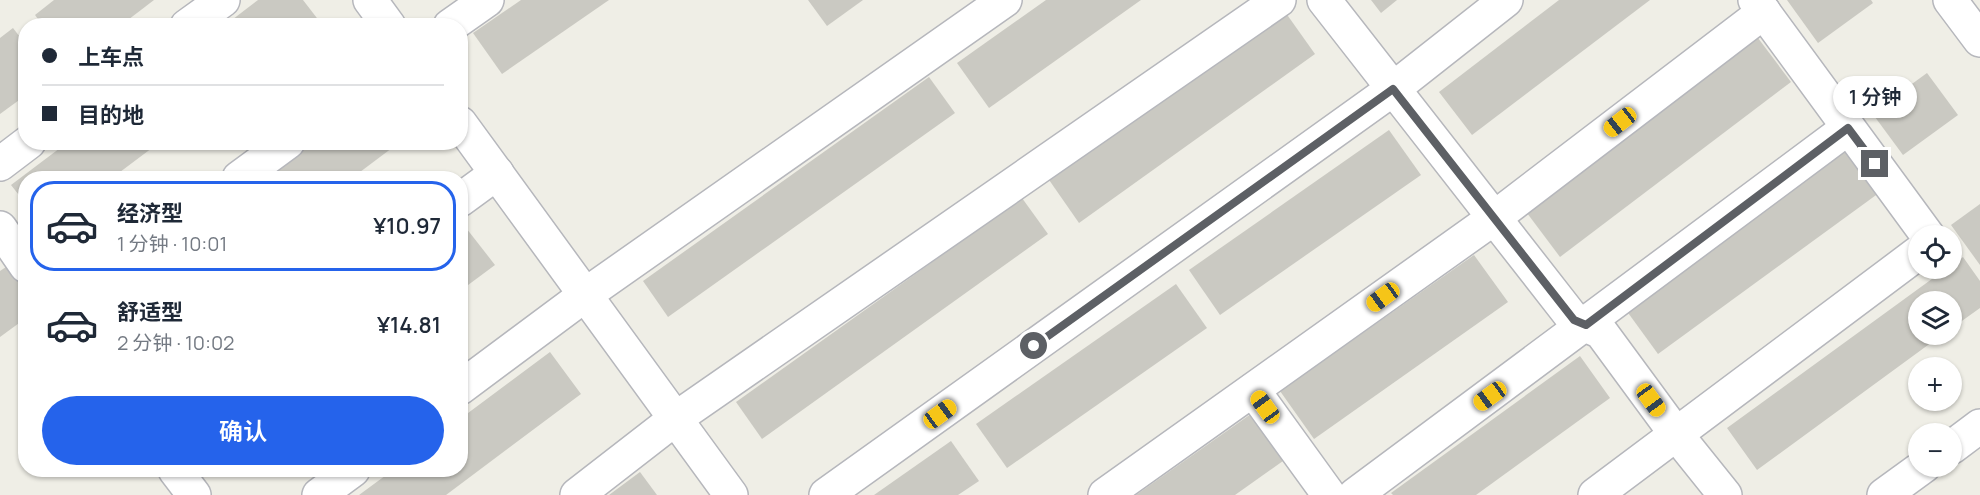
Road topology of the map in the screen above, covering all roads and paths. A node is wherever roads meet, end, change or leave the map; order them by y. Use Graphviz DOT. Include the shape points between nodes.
graph roads {
  1 [pos="223,0"];
  2 [pos="370,0"];
  3 [pos="487,0"];
  4 [pos="1005,0"];
  5 [pos="1279,0"];
  6 [pos="1324,0"];
  7 [pos="1506,0"];
  8 [pos="1950,0"];
  9 [pos="1759,6"];
  10 [pos="199,18"];
  11 [pos="383,18"];
  12 [pos="461,18"];
  13 [pos="1980,40"];
  14 [pos="1393,89"];
  15 [pos="1848,128"];
  16 [pos="468,134"];
  17 [pos="18,150"];
  18 [pos="277,150"];
  19 [pos="0,164"];
  20 [pos="249,171"];
  21 [pos="497,173"];
  22 [pos="468,194"];
  23 [pos="1494,218"];
  24 [pos="1920,225"];
  25 [pos="0,228"];
  26 [pos="18,254"];
  27 [pos="1908,260"];
  28 [pos="585,295"];
  29 [pos="1586,325"];
  30 [pos="468,382"];
  31 [pos="1253,390"];
  32 [pos="675,419"];
  33 [pos="1980,426"];
  34 [pos="1676,434"];
  35 [pos="1962,440"];
  36 [pos="180,477"];
  37 [pos="343,477"];
  38 [pos="1909,477"];
  39 [pos="194,495"];
  40 [pos="319,495"];
  41 [pos="577,495"];
  42 [pos="730,495"];
  43 [pos="826,495"];
  44 [pos="1105,495"];
  45 [pos="1329,495"];
  46 [pos="1355,495"];
  47 [pos="1595,495"];
  48 [pos="1725,495"];
  49 [pos="1884,495"];
  1 -- 10 [label="street"];
  2 -- 11 [label="street"];
  3 -- 12 [label="street"];
  4 -- 28 [label="street"];
  5 -- 32 [label="street"];
  6 -- 14 [label="street"];
  7 -- 14 [label="street"];
  8 -- 13 [label="street"];
  9 -- 15 [label="street"];
  9 -- 23 [label="street"];
  14 -- 23 [label="street"];
  14 -- 43 [label="street"];
  15 -- 24 [label="street"];
  15 -- 29 [label="street"];
  16 -- 21 [label="street"];
  17 -- 19 [label="street"];
  18 -- 20 [label="street"];
  21 -- 22 [label="street"];
  21 -- 28 [label="street"];
  23 -- 29 [label="street" via="1574,320"];
  23 -- 31 [label="street"];
  25 -- 26 [label="street"];
  27 -- 34 [label="street"];
  28 -- 30 [label="street"];
  28 -- 32 [label="street"];
  29 -- 34 [label="street" via="1601,332"];
  29 -- 46 [label="street"];
  31 -- 44 [label="street"];
  31 -- 45 [label="street"];
  32 -- 41 [label="street"];
  32 -- 42 [label="street"];
  33 -- 35 [label="street"];
  34 -- 47 [label="street"];
  34 -- 48 [label="street"];
  36 -- 39 [label="street"];
  37 -- 40 [label="street"];
  38 -- 49 [label="street"];
}
